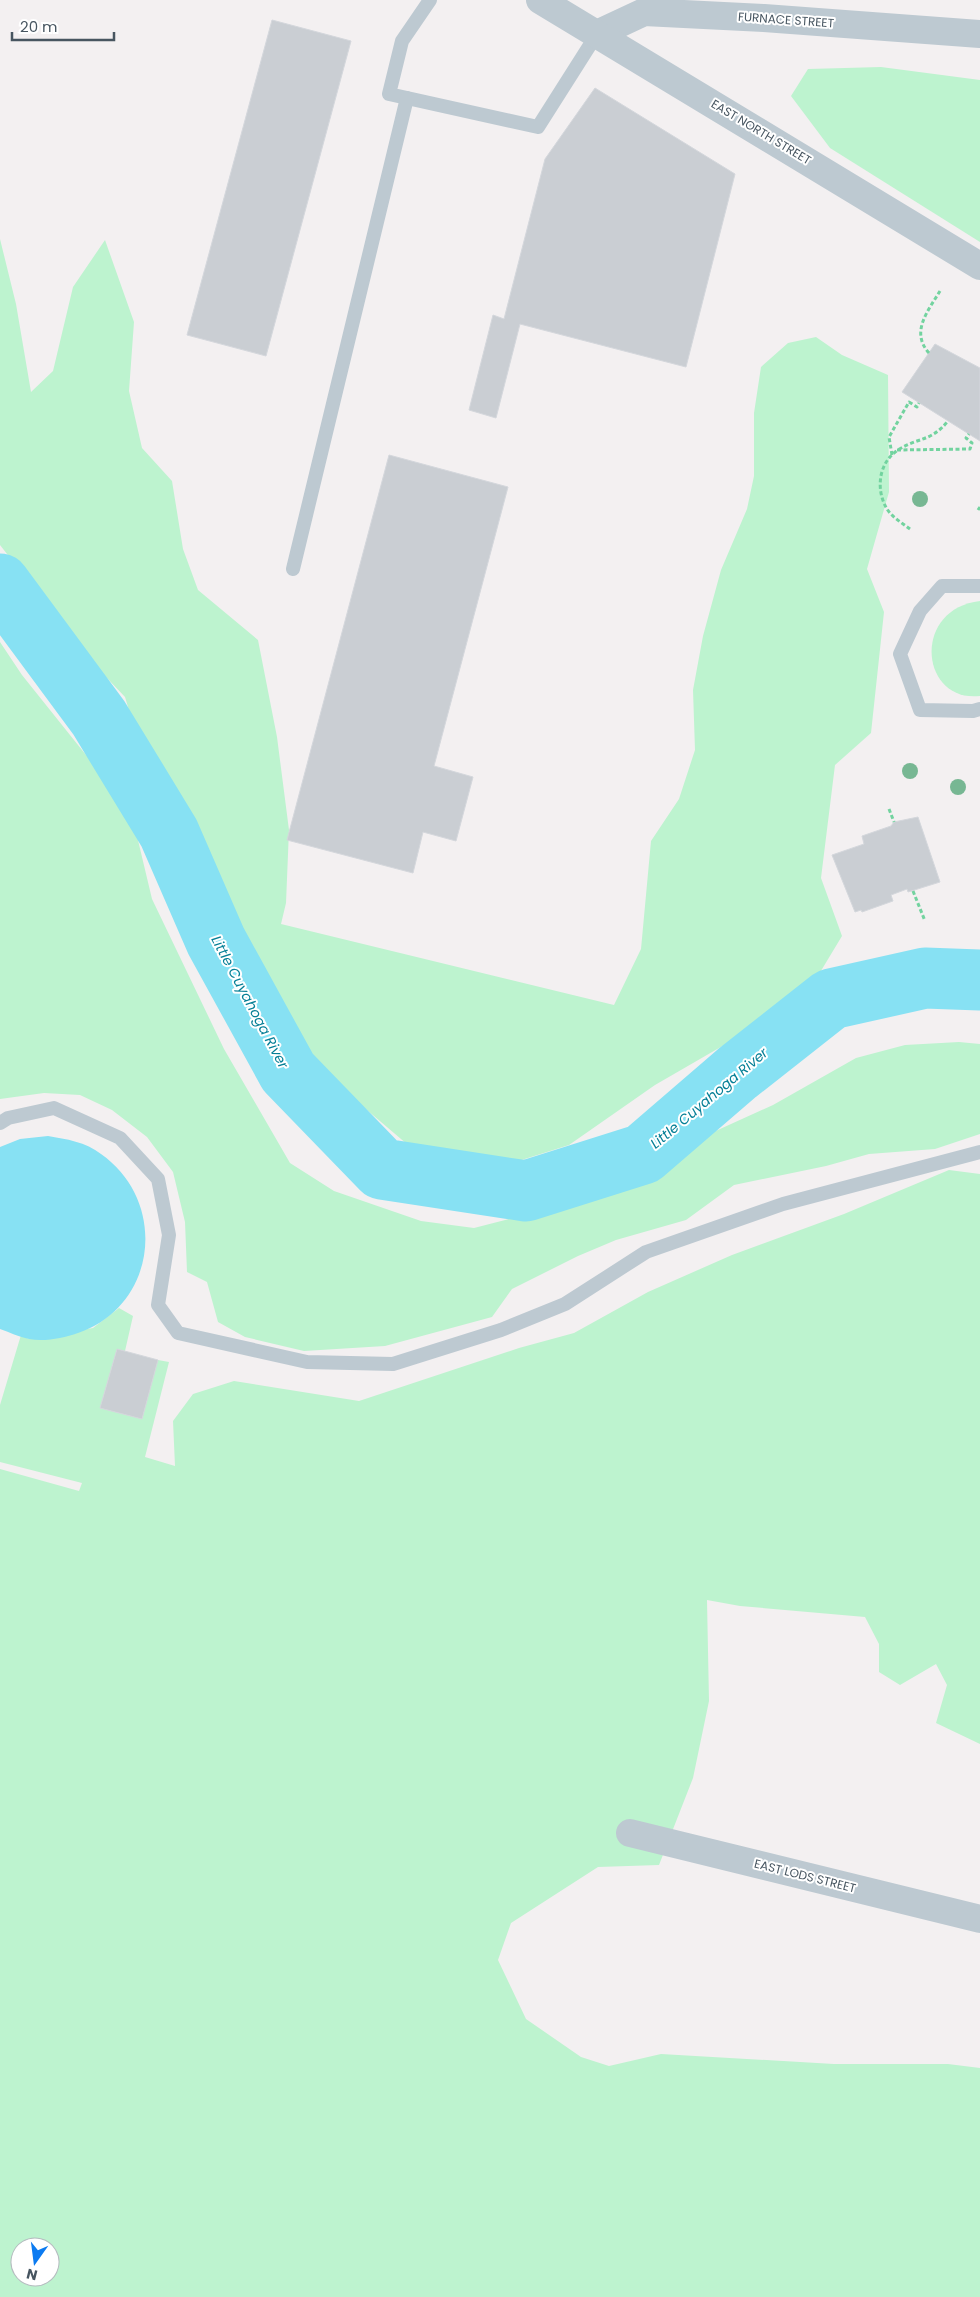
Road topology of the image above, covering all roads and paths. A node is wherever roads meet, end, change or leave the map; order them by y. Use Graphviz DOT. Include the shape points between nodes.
graph roads {
  1 [pos="430,0"];
  2 [pos="540,0"];
  3 [pos="597,34"];
  4 [pos="980,34"];
  5 [pos="407,98"];
  6 [pos="980,266"];
  7 [pos="940,291"];
  8 [pos="929,353"];
  9 [pos="919,403"];
  10 [pos="948,421"];
  11 [pos="968,434"];
  12 [pos="897,450"];
  13 [pos="892,455"];
  14 [pos="910,529"];
  15 [pos="293,569"];
  16 [pos="980,586"];
  17 [pos="980,708"];
  18 [pos="889,809"];
  19 [pos="894,822"];
  20 [pos="913,891"];
  21 [pos="925,921"];
  22 [pos="0,1123"];
  23 [pos="980,1152"];
  24 [pos="630,1833"];
  25 [pos="980,1919"];
  1 -- 5 [label="lane" via="402,40 388,94"];
  2 -- 3 [label="street, EAST NORTH STREET"];
  3 -- 4 [label="street, FURNACE STREET" via="644,12"];
  3 -- 5 [label="lane" via="538,127"];
  3 -- 6 [label="street, EAST NORTH STREET"];
  5 -- 15 [label="lane"];
  7 -- 8 [label="path" via="921,323 920,339"];
  9 -- 13 [label="path" via="917,407 909,402 889,437"];
  10 -- 12 [label="path" via="930,437"];
  11 -- 12 [label="path" via="966,438 972,443 970,449"];
  12 -- 13 [label="path"];
  13 -- 14 [label="path" via="879,483 887,508"];
  16 -- 17 [label="lane" via="942,586 920,611 900,654 920,710 973,711"];
  18 -- 19 [label="path"];
  20 -- 21 [label="path"];
  22 -- 23 [label="lane" via="8,1118 54,1108 120,1138 158,1179 169,1235 158,1305 178,1333 307,1362 393,1364 501,1330 565,1304 646,1252 784,1204"];
  24 -- 25 [label="street, EAST LODS STREET"];
}
